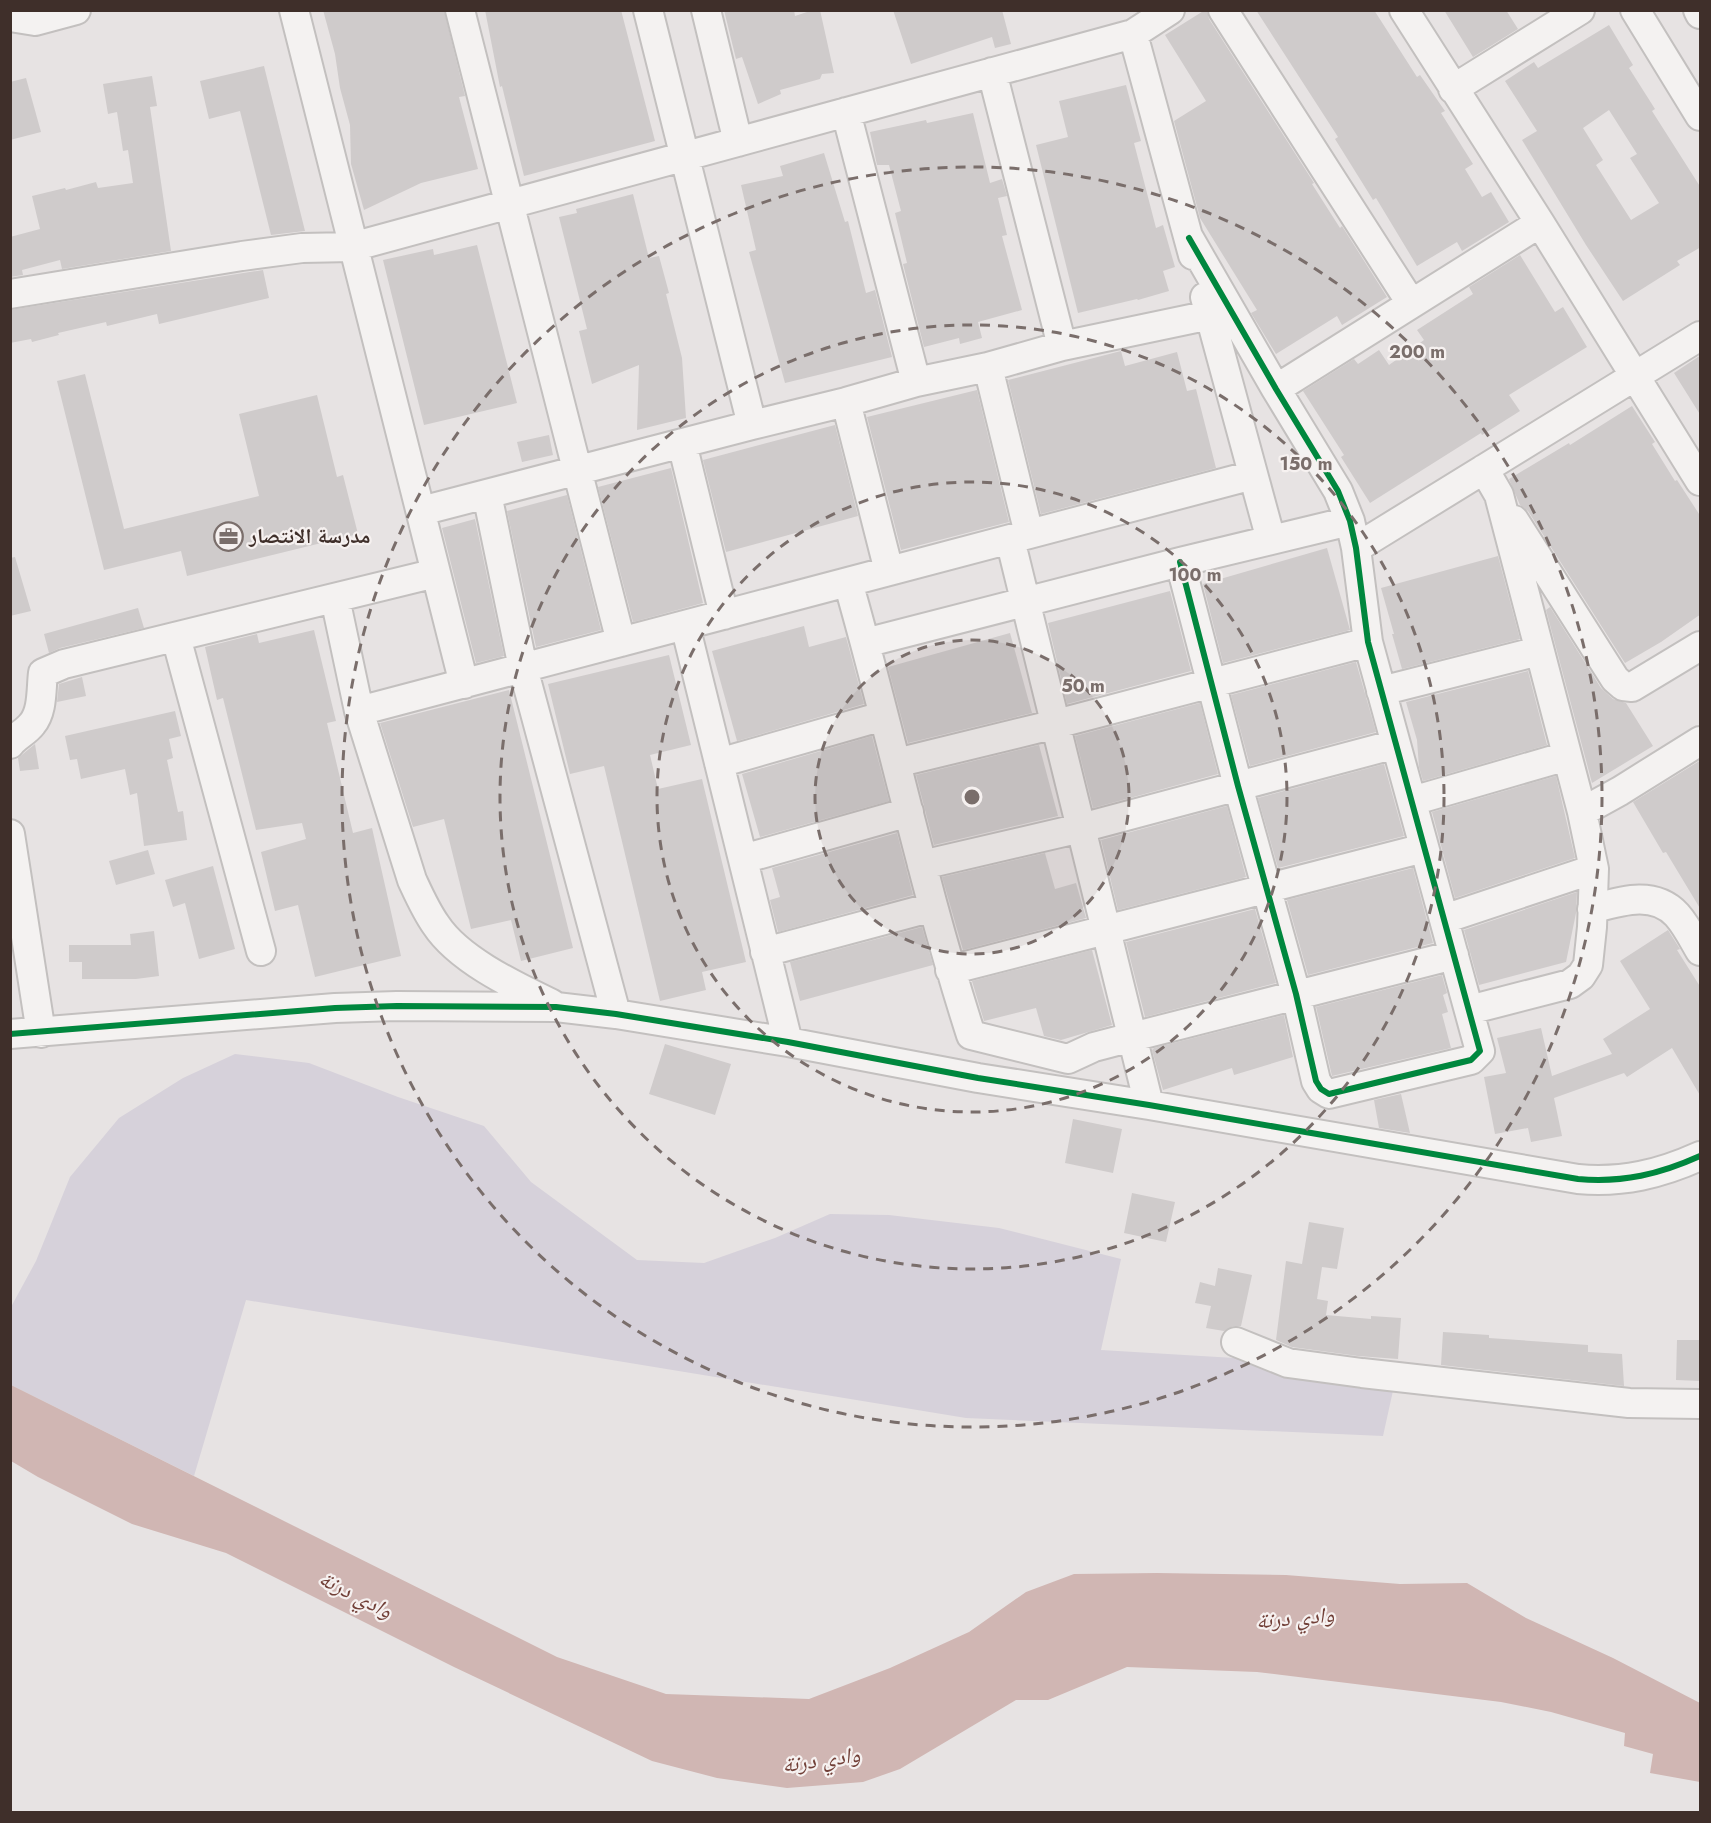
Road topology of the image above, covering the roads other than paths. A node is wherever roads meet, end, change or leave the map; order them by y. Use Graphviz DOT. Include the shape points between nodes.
graph roads {
  1 [pos="76,10"];
  2 [pos="294,10"];
  3 [pos="460,10"];
  4 [pos="648,10"];
  5 [pos="706,10"];
  6 [pos="1170,10"];
  7 [pos="1223,10"];
  8 [pos="1404,10"];
  9 [pos="1580,10"];
  10 [pos="1635,10"];
  11 [pos="10,18"];
  12 [pos="1133,34"];
  13 [pos="992,72"];
  14 [pos="1454,89"];
  15 [pos="846,112"];
  16 [pos="1701,116"];
  17 [pos="738,142"];
  18 [pos="685,156"];
  19 [pos="510,204"];
  20 [pos="1540,223"];
  21 [pos="1189,238"];
  22 [pos="352,247"];
  23 [pos="10,294"];
  24 [pos="1411,303"];
  25 [pos="1210,315"];
  26 [pos="1701,336"];
  27 [pos="1062,346"];
  28 [pos="988,366"];
  29 [pos="1635,376"];
  30 [pos="916,382"];
  31 [pos="1276,389"];
  32 [pos="846,402"];
  33 [pos="752,425"];
  34 [pos="682,443"];
  35 [pos="1484,469"];
  36 [pos="577,471"];
  37 [pos="1253,475"];
  38 [pos="1701,481"];
  39 [pos="487,494"];
  40 [pos="1499,495"];
  41 [pos="421,511"];
  42 [pos="1353,535"];
  43 [pos="1020,536"];
  44 [pos="1271,540"];
  45 [pos="1180,562"];
  46 [pos="889,571"];
  47 [pos="436,573"];
  48 [pos="848,582"];
  49 [pos="335,598"];
  50 [pos="1026,602"];
  51 [pos="724,615"];
  52 [pos="685,625"];
  53 [pos="176,637"];
  54 [pos="621,642"];
  55 [pos="1368,642"];
  56 [pos="865,643"];
  57 [pos="1701,646"];
  58 [pos="1539,651"];
  59 [pos="524,668"];
  60 [pos="1212,683"];
  61 [pos="464,684"];
  62 [pos="1381,692"];
  63 [pos="359,711"];
  64 [pos="884,716"];
  65 [pos="1056,724"];
  66 [pos="1701,741"];
  67 [pos="10,744"];
  68 [pos="1396,744"];
  69 [pos="1567,756"];
  70 [pos="719,763"];
  71 [pos="896,763"];
  72 [pos="1238,786"];
  73 [pos="1412,801"];
  74 [pos="909,812"];
  75 [pos="1582,812"];
  76 [pos="1081,828"];
  77 [pos="10,834"];
  78 [pos="1424,848"];
  79 [pos="742,860"];
  80 [pos="922,865"];
  81 [pos="1594,869"];
  82 [pos="1267,887"];
  83 [pos="933,907"];
  84 [pos="1592,909"];
  85 [pos="1444,919"];
  86 [pos="1106,930"];
  87 [pos="261,951"];
  88 [pos="1701,951"];
  89 [pos="765,952"];
  90 [pos="1454,954"];
  91 [pos="950,970"];
  92 [pos="1296,994"];
  93 [pos="556,1007"];
  94 [pos="1469,1010"];
  95 [pos="616,1014"];
  96 [pos="41,1033"];
  97 [pos="10,1034"];
  98 [pos="1132,1037"];
  99 [pos="788,1042"];
  100 [pos="1149,1105"];
  101 [pos="1701,1156"];
  102 [pos="1236,1342"];
  103 [pos="1701,1404"];
  1 -- 11 [label="street" via="35,21"];
  2 -- 22 [label="street"];
  3 -- 19 [label="street"];
  4 -- 18 [label="street"];
  5 -- 17 [label="street"];
  6 -- 12 [label="street"];
  7 -- 24 [label="street"];
  8 -- 14 [label="street"];
  9 -- 14 [label="street"];
  10 -- 16 [label="street"];
  12 -- 13 [label="street"];
  12 -- 21 [label="street"];
  13 -- 15 [label="street"];
  13 -- 27 [label="street"];
  14 -- 20 [label="street"];
  15 -- 17 [label="street"];
  15 -- 30 [label="street"];
  17 -- 18 [label="street"];
  18 -- 19 [label="street"];
  18 -- 33 [label="street"];
  19 -- 22 [label="street"];
  19 -- 36 [label="street"];
  20 -- 24 [label="street"];
  20 -- 29 [label="street"];
  21 -- 25 [label="street"];
  21 -- 31 [label="street"];
  22 -- 23 [label="street" via="302,248 242,256"];
  22 -- 41 [label="street"];
  24 -- 31 [label="street"];
  25 -- 27 [label="street"];
  25 -- 37 [label="street"];
  26 -- 29 [label="street"];
  27 -- 28 [label="street"];
  28 -- 30 [label="street"];
  28 -- 43 [label="street"];
  29 -- 35 [label="street"];
  29 -- 38 [label="street"];
  30 -- 32 [label="street"];
  31 -- 42 [label="street" via="1338,491"];
  32 -- 33 [label="street"];
  32 -- 46 [label="street"];
  33 -- 34 [label="street"];
  34 -- 36 [label="street"];
  34 -- 51 [label="street"];
  35 -- 40 [label="street"];
  35 -- 42 [label="street"];
  36 -- 39 [label="street"];
  36 -- 54 [label="street"];
  37 -- 43 [label="street"];
  37 -- 44 [label="street"];
  39 -- 41 [label="street"];
  39 -- 59 [label="street"];
  40 -- 57 [label="street" via="1623,686 1632,687"];
  40 -- 58 [label="street"];
  41 -- 47 [label="street"];
  42 -- 44 [label="street"];
  42 -- 55 [label="street"];
  43 -- 46 [label="street"];
  43 -- 50 [label="street"];
  44 -- 45 [label="street"];
  45 -- 50 [label="street"];
  45 -- 60 [label="street"];
  46 -- 48 [label="street"];
  47 -- 49 [label="street"];
  47 -- 61 [label="street"];
  48 -- 51 [label="street"];
  48 -- 56 [label="street"];
  49 -- 53 [label="street"];
  49 -- 63 [label="street"];
  50 -- 56 [label="street"];
  50 -- 65 [label="street"];
  51 -- 52 [label="street"];
  52 -- 54 [label="street"];
  52 -- 70 [label="street"];
  53 -- 67 [label="street" via="64,664 43,673 38,715"];
  53 -- 87 [label="street"];
  54 -- 59 [label="street"];
  55 -- 60 [label="street"];
  55 -- 62 [label="street"];
  56 -- 64 [label="street"];
  58 -- 62 [label="street"];
  58 -- 69 [label="street"];
  59 -- 61 [label="street"];
  59 -- 95 [label="street"];
  60 -- 65 [label="street"];
  60 -- 72 [label="street"];
  61 -- 63 [label="street"];
  62 -- 68 [label="street"];
  63 -- 93 [label="street" via="411,880 437,927 460,951 500,978"];
  64 -- 70 [label="street"];
  64 -- 71 [label="street"];
  65 -- 71 [label="street"];
  65 -- 76 [label="street"];
  66 -- 75 [label="street"];
  68 -- 72 [label="street"];
  68 -- 73 [label="street"];
  69 -- 73 [label="street"];
  69 -- 75 [label="street"];
  70 -- 79 [label="street"];
  71 -- 74 [label="street"];
  72 -- 76 [label="street"];
  72 -- 82 [label="street"];
  73 -- 78 [label="street"];
  74 -- 79 [label="street"];
  74 -- 80 [label="street"];
  75 -- 81 [label="street"];
  76 -- 80 [label="street"];
  76 -- 86 [label="street"];
  77 -- 96 [label="street"];
  78 -- 82 [label="street"];
  78 -- 85 [label="street"];
  79 -- 89 [label="street"];
  80 -- 83 [label="street"];
  81 -- 84 [label="street"];
  81 -- 85 [label="street"];
  82 -- 86 [label="street"];
  82 -- 92 [label="street"];
  83 -- 89 [label="street"];
  83 -- 91 [label="street"];
  84 -- 88 [label="street" via="1628,899 1656,900 1677,914"];
  84 -- 94 [label="street" via="1588,965 1581,976 1570,984"];
  85 -- 90 [label="street"];
  86 -- 91 [label="street"];
  86 -- 98 [label="street"];
  89 -- 99 [label="street"];
  90 -- 92 [label="street"];
  90 -- 94 [label="street"];
  91 -- 98 [label="street" via="971,1035 1068,1059"];
  92 -- 94 [label="street" via="1316,1081 1329,1094 1470,1060 1480,1051"];
  92 -- 98 [label="street"];
  93 -- 95 [label="street"];
  93 -- 96 [label="street" via="335,1008"];
  95 -- 99 [label="street"];
  96 -- 97 [label="street"];
  98 -- 100 [label="street"];
  99 -- 100 [label="street"];
  100 -- 101 [label="street" via="1578,1179 1625,1180"];
  102 -- 103 [label="street" via="1288,1363 1362,1373 1629,1403"];
}
